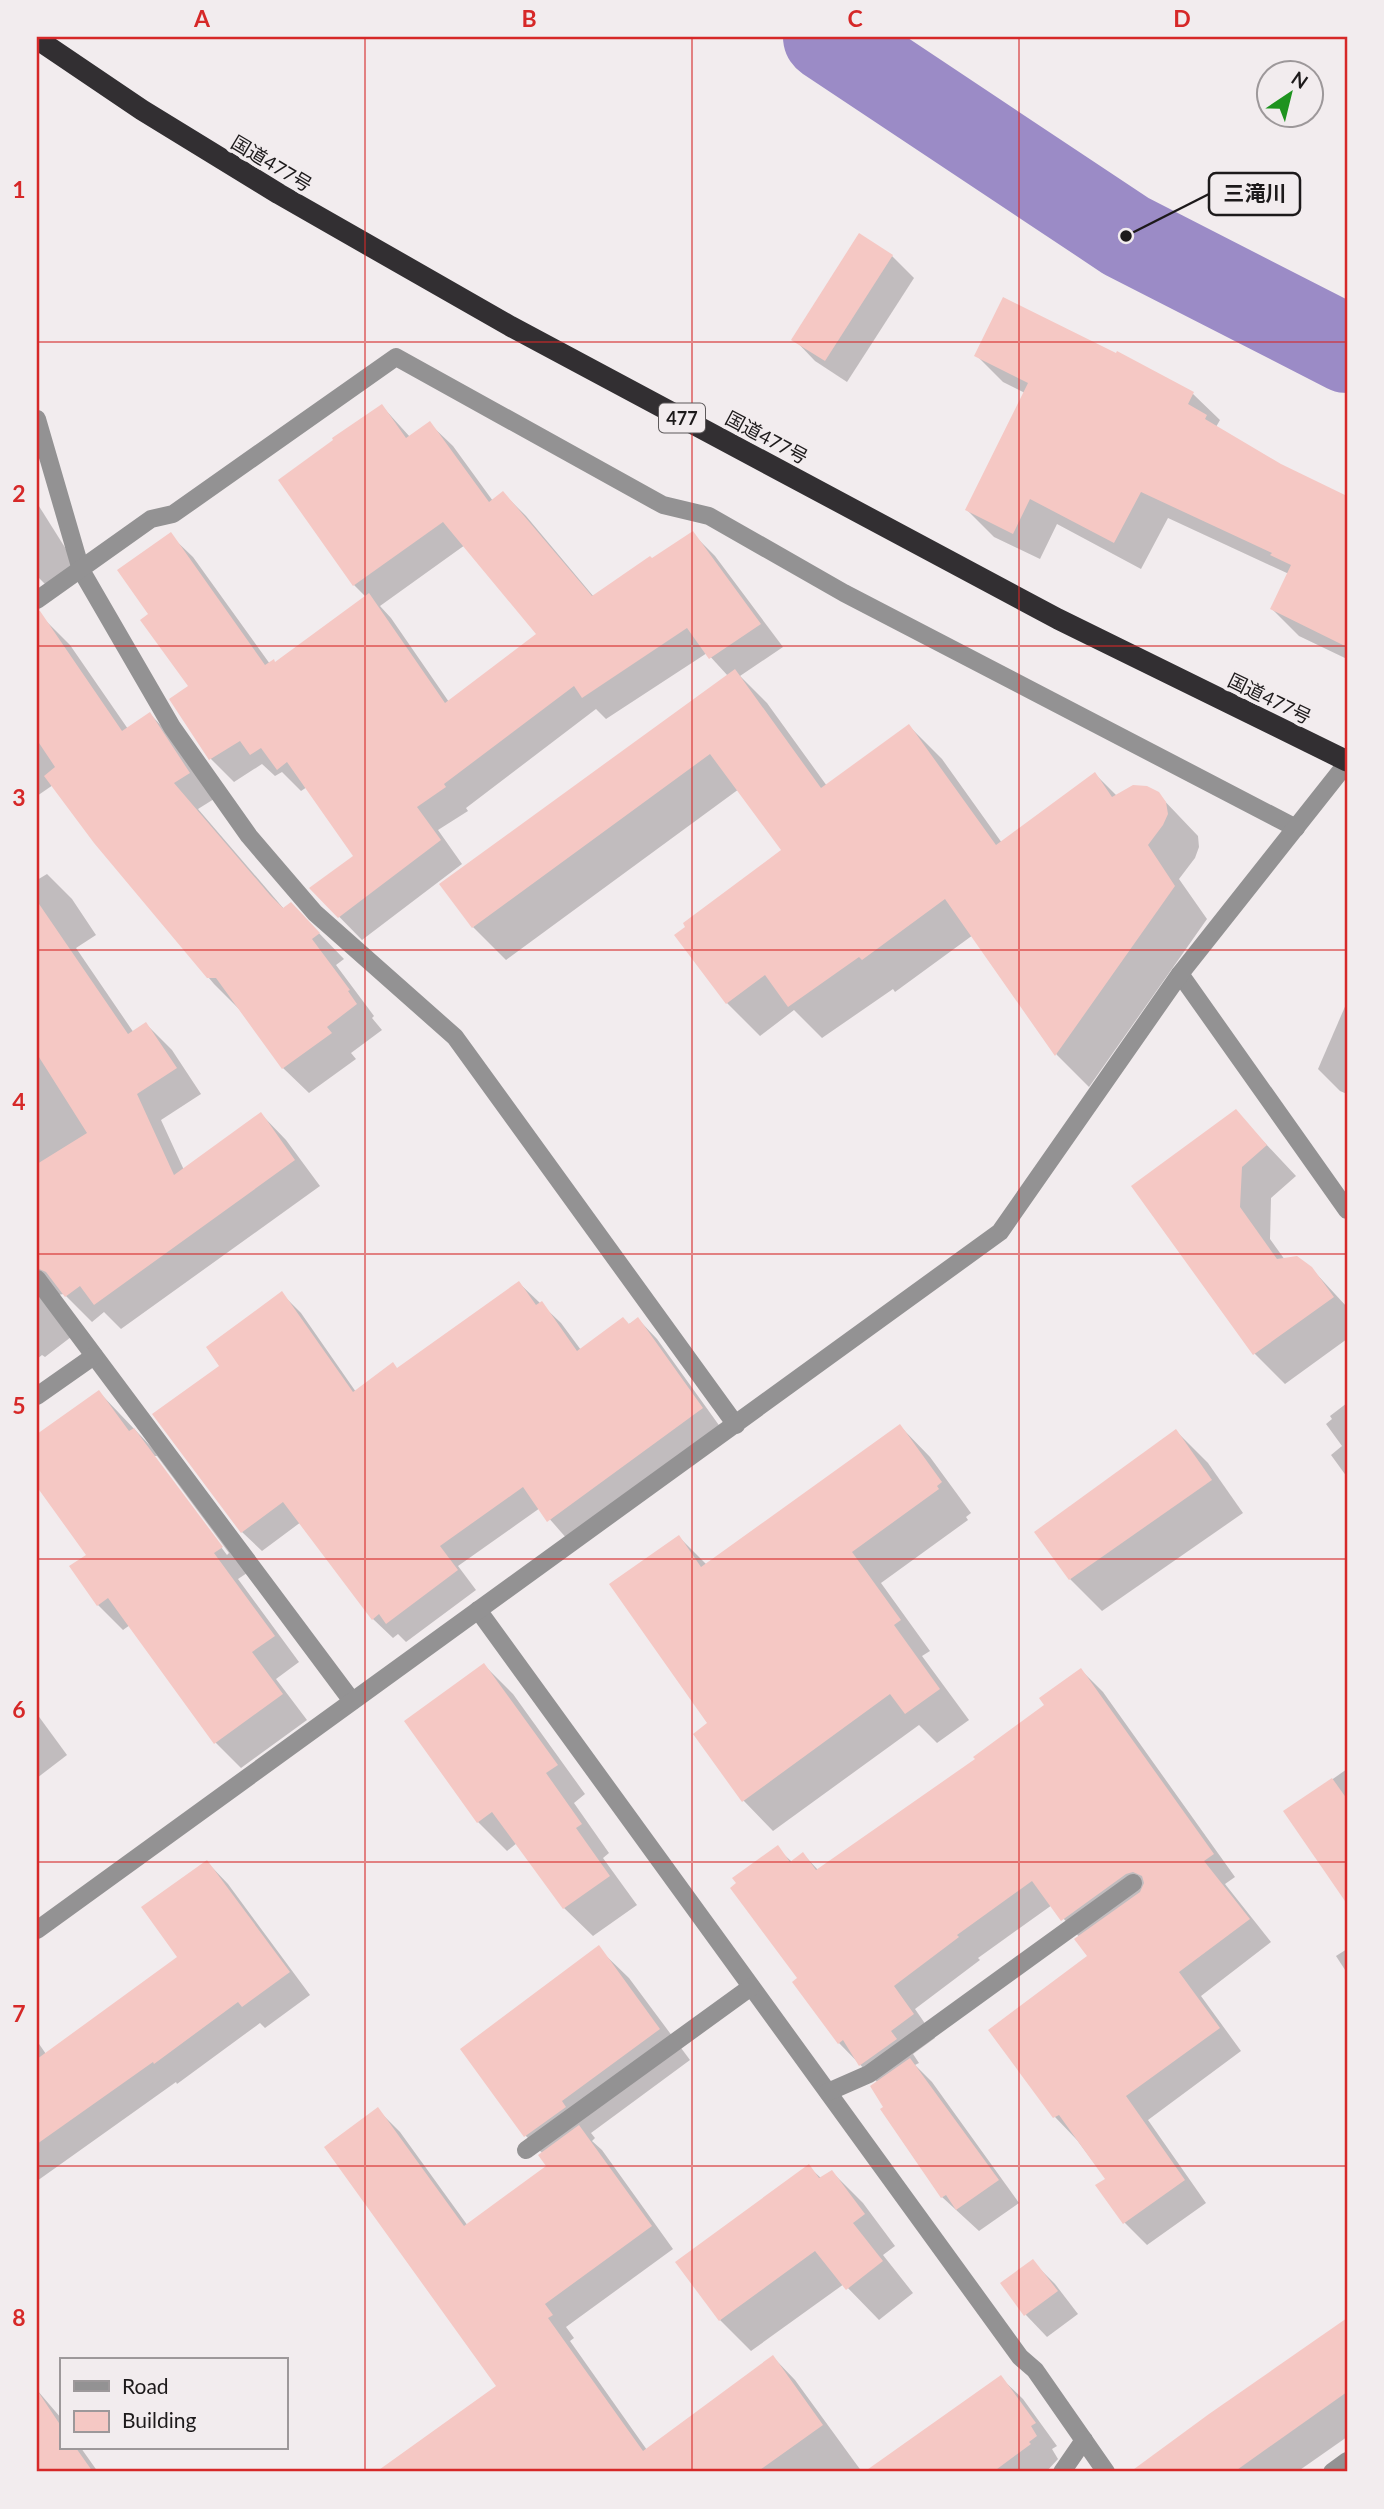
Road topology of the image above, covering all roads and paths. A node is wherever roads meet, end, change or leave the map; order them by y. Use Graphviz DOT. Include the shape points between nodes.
graph roads {
  1 [pos="37,39"];
  2 [pos="37,419"];
  3 [pos="81,570"];
  4 [pos="37,600"];
  5 [pos="1347,762"];
  6 [pos="1296,828"];
  7 [pos="1180,974"];
  8 [pos="1347,1210"];
  9 [pos="37,1279"];
  10 [pos="94,1356"];
  11 [pos="37,1396"];
  12 [pos="736,1425"];
  13 [pos="478,1610"];
  14 [pos="352,1701"];
  15 [pos="1133,1883"];
  16 [pos="37,1930"];
  17 [pos="751,1987"];
  18 [pos="828,2092"];
  19 [pos="526,2150"];
  20 [pos="1084,2440"];
  21 [pos="1347,2461"];
  22 [pos="1062,2472"];
  23 [pos="1106,2472"];
  24 [pos="1332,2472"];
  1 -- 5 [label="highway, 国道477号 / 477" via="279,194 510,326 1058,619"];
  2 -- 3 [label="street"];
  3 -- 4 [label="street"];
  3 -- 6 [label="street" via="151,519 173,513 396,357 663,505 709,516 844,593"];
  3 -- 12 [label="street" via="172,727 248,836 315,913 455,1037"];
  5 -- 6 [label="street"];
  6 -- 7 [label="street"];
  7 -- 8 [label="street"];
  7 -- 12 [label="street" via="1000,1232"];
  9 -- 10 [label="street"];
  10 -- 11 [label="street"];
  10 -- 14 [label="street"];
  12 -- 13 [label="street"];
  13 -- 14 [label="street"];
  13 -- 17 [label="street"];
  14 -- 16 [label="street"];
  15 -- 18 [label="street" via="869,2074"];
  17 -- 18 [label="street"];
  17 -- 19 [label="street"];
  18 -- 20 [label="street"];
  20 -- 22 [label="street"];
  20 -- 23 [label="street"];
  21 -- 24 [label="street"];
}
